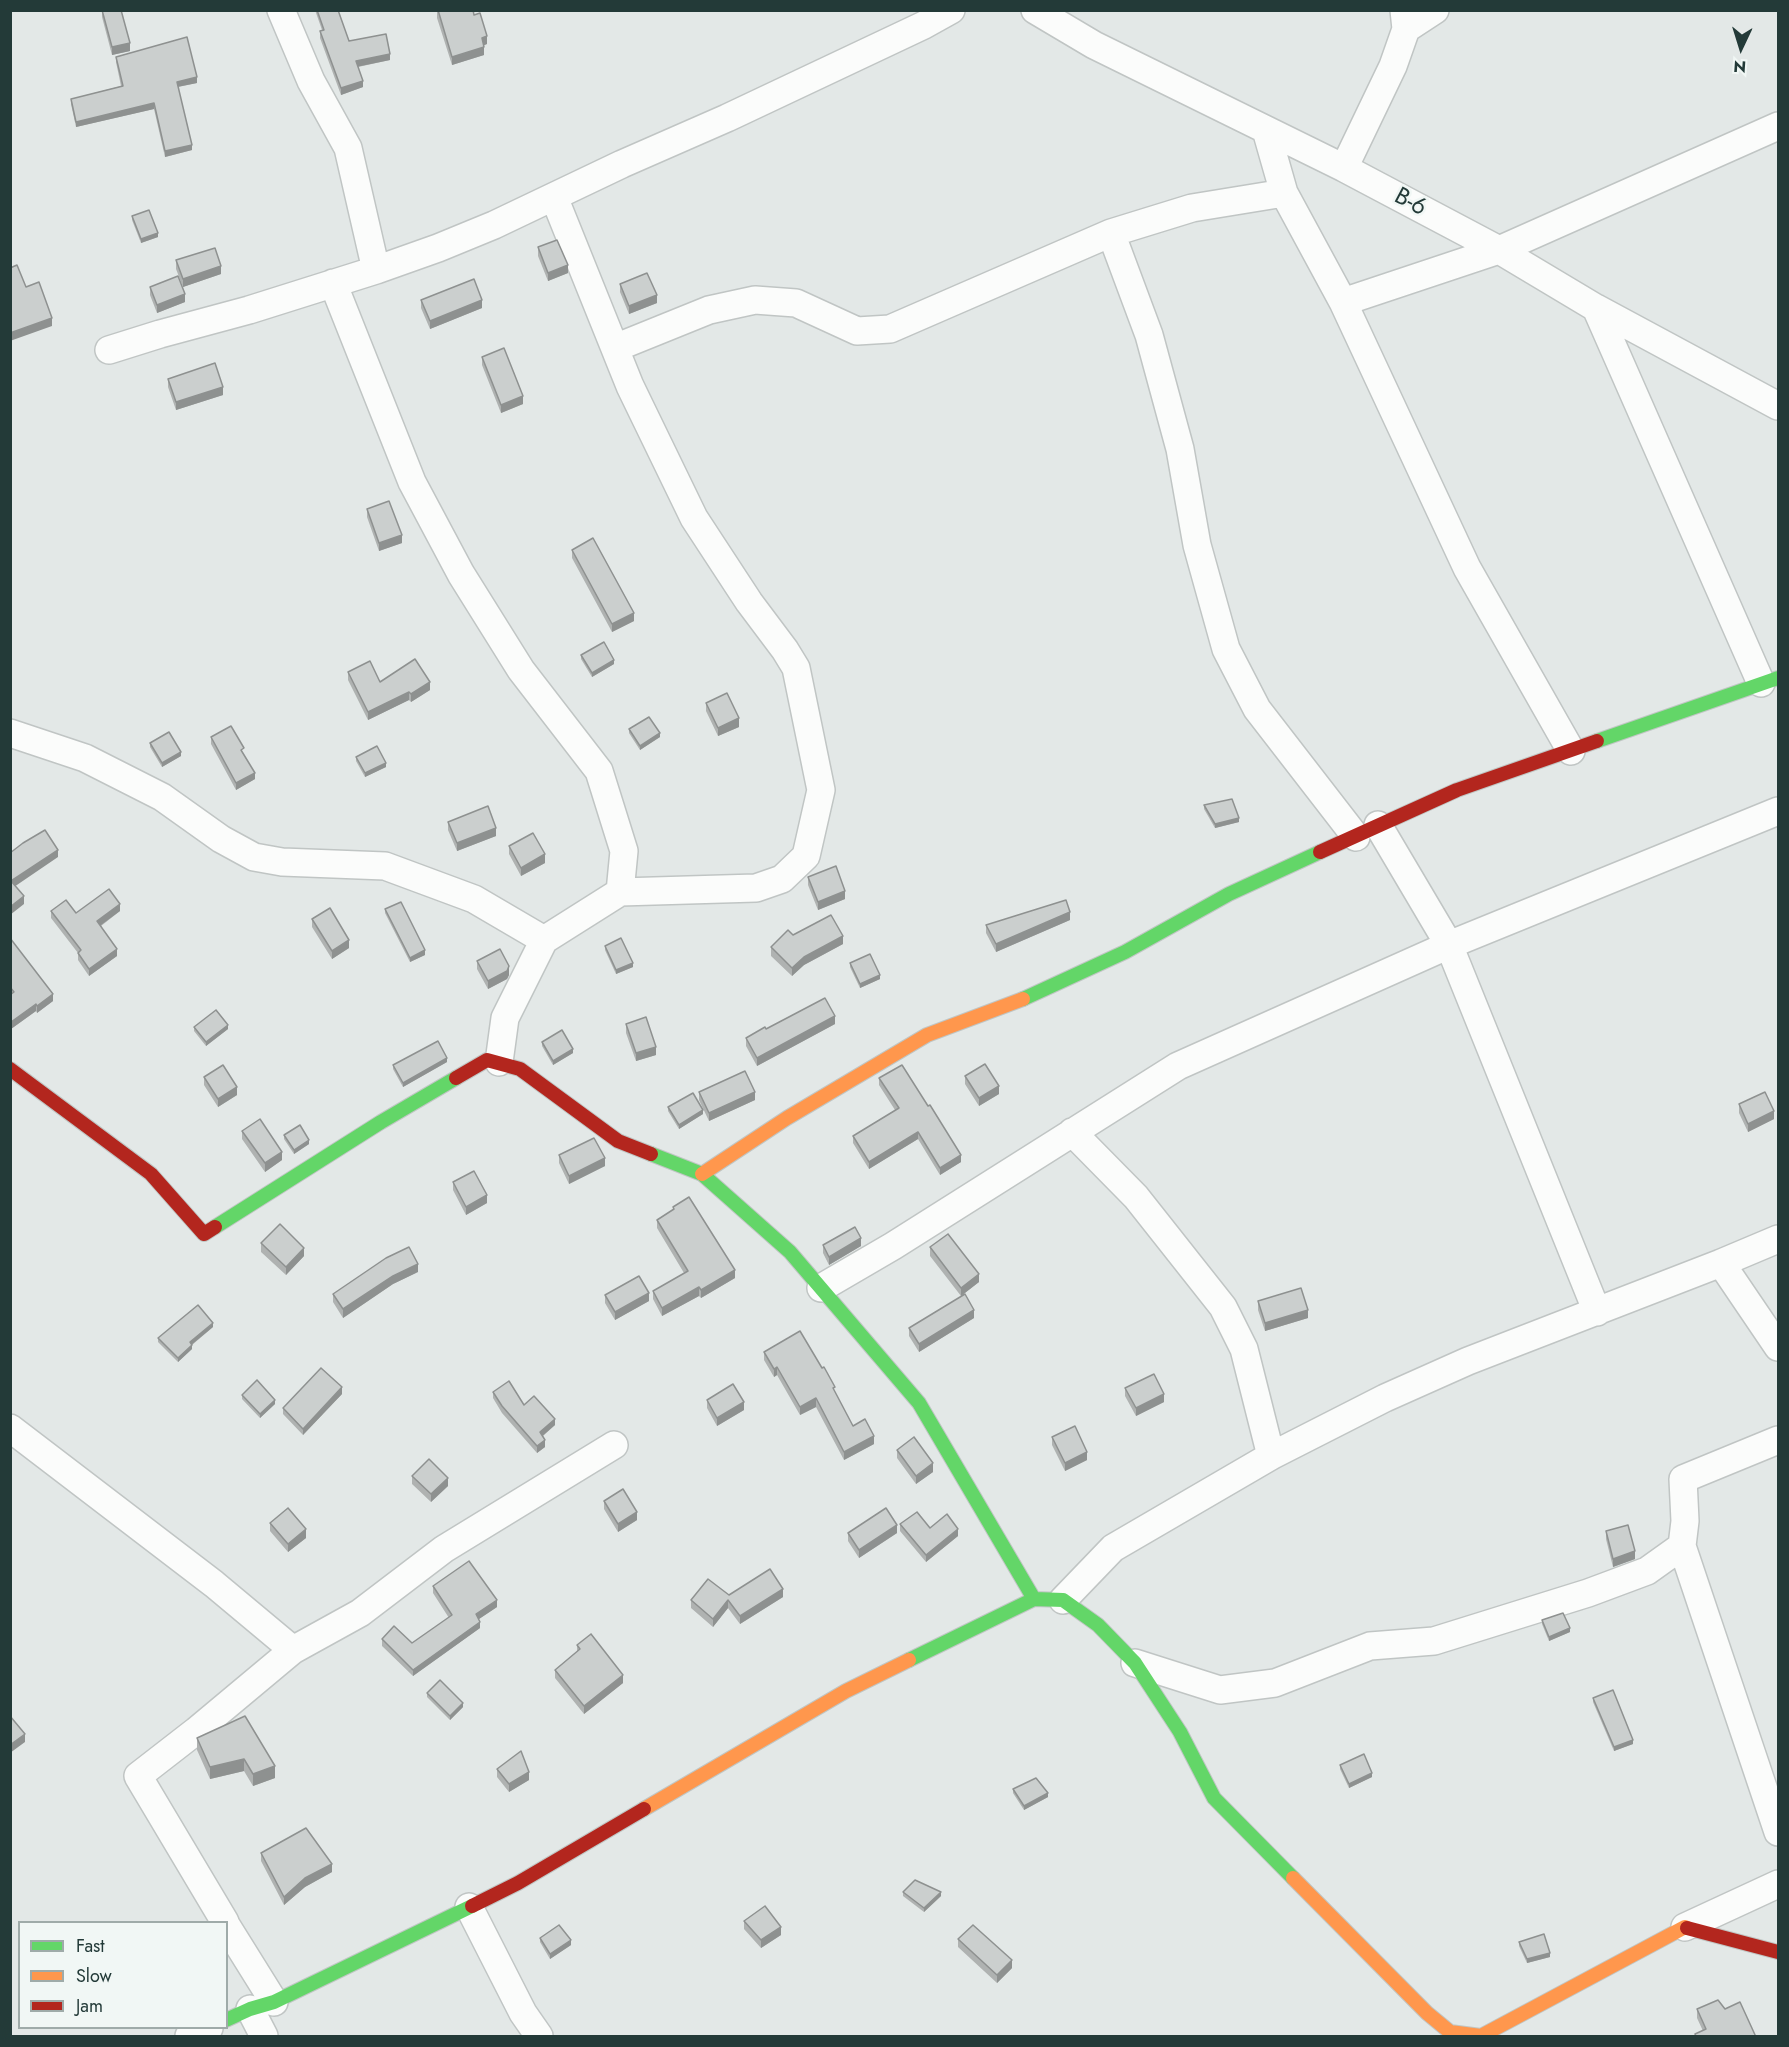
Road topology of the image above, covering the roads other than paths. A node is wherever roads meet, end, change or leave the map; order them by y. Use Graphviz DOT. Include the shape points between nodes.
graph roads {
  1 [pos="281,10"];
  2 [pos="951,10"];
  3 [pos="1035,10"];
  4 [pos="1435,10"];
  5 [pos="1405,20"];
  6 [pos="1779,126"];
  7 [pos="1266,130"];
  8 [pos="1344,168"];
  9 [pos="1284,194"];
  10 [pos="554,197"];
  11 [pos="1110,233"];
  12 [pos="1499,250"];
  13 [pos="376,270"];
  14 [pos="333,283"];
  15 [pos="1343,302"];
  16 [pos="1596,308"];
  17 [pos="615,348"];
  18 [pos="109,350"];
  19 [pos="1779,406"];
  20 [pos="1770,680"];
  21 [pos="10,733"];
  22 [pos="1571,751"];
  23 [pos="1779,811"];
  24 [pos="1367,831"];
  25 [pos="620,892"];
  26 [pos="544,940"];
  27 [pos="1449,945"];
  28 [pos="499,1062"];
  29 [pos="10,1069"];
  30 [pos="1072,1132"];
  31 [pos="702,1174"];
  32 [pos="1779,1239"];
  33 [pos="1721,1263"];
  34 [pos="821,1288"];
  35 [pos="1597,1312"];
  36 [pos="1779,1347"];
  37 [pos="10,1428"];
  38 [pos="1779,1440"];
  39 [pos="614,1445"];
  40 [pos="1271,1456"];
  41 [pos="1682,1546"];
  42 [pos="1034,1599"];
  43 [pos="1063,1600"];
  44 [pos="293,1650"];
  45 [pos="1136,1663"];
  46 [pos="1779,1832"];
  47 [pos="1779,1884"];
  48 [pos="469,1907"];
  49 [pos="224,1921"];
  50 [pos="1685,1927"];
  51 [pos="228,1931"];
  52 [pos="1779,1952"];
  53 [pos="250,2010"];
  54 [pos="207,2029"];
  55 [pos="189,2037"];
  56 [pos="264,2037"];
  57 [pos="539,2037"];
  1 -- 13 [label="street" via="311,81 348,148"];
  2 -- 10 [label="street"];
  3 -- 7 [label="street, B-6" via="1094,45"];
  4 -- 5 [label="street"];
  5 -- 8 [label="street" via="1393,66"];
  6 -- 12 [label="street"];
  7 -- 8 [label="street, B-6"];
  7 -- 9 [label="street"];
  8 -- 12 [label="street, B-6"];
  9 -- 11 [label="street" via="1192,208"];
  9 -- 15 [label="street"];
  10 -- 13 [label="street"];
  10 -- 17 [label="street"];
  11 -- 17 [label="street" via="890,329 857,331 796,303 755,300 709,310"];
  11 -- 24 [label="street" via="1149,335 1180,449 1197,545 1226,649 1257,709"];
  12 -- 15 [label="street"];
  12 -- 16 [label="street, B-6"];
  13 -- 14 [label="street"];
  14 -- 18 [label="street"];
  14 -- 25 [label="street" via="412,482 461,574 521,670 599,771 624,851"];
  15 -- 22 [label="street" via="1467,568"];
  16 -- 19 [label="street, B-6"];
  16 -- 20 [label="street"];
  17 -- 25 [label="street" via="694,518 796,669 821,790 806,856 782,879 756,888"];
  20 -- 22 [label="street"];
  21 -- 26 [label="street" via="85,758 143,787 254,857 282,862 385,866 474,899"];
  22 -- 24 [label="street" via="1457,790"];
  23 -- 27 [label="street"];
  24 -- 27 [label="street"];
  24 -- 31 [label="street" via="1229,894 1125,952 1018,1001 927,1035"];
  25 -- 26 [label="street"];
  26 -- 28 [label="street" via="505,1018"];
  27 -- 30 [label="street" via="1178,1066"];
  27 -- 35 [label="street"];
  28 -- 29 [label="street" via="487,1060 477,1065 204,1234 151,1174"];
  28 -- 31 [label="street" via="520,1069 618,1141"];
  30 -- 34 [label="street"];
  30 -- 40 [label="street" via="1136,1197 1223,1307 1244,1349"];
  31 -- 34 [label="street" via="790,1252"];
  32 -- 33 [label="street"];
  33 -- 35 [label="street"];
  33 -- 36 [label="street"];
  34 -- 42 [label="street" via="919,1403"];
  35 -- 40 [label="street" via="1468,1361"];
  37 -- 44 [label="street" via="214,1584"];
  38 -- 41 [label="street" via="1683,1479"];
  39 -- 44 [label="street" via="444,1549 360,1613"];
  40 -- 43 [label="street" via="1113,1548"];
  41 -- 45 [label="street" via="1647,1571 1588,1593 1434,1641 1370,1646 1275,1683 1220,1690"];
  41 -- 46 [label="street"];
  42 -- 43 [label="street"];
  42 -- 48 [label="street" via="846,1691 518,1883"];
  43 -- 45 [label="street" via="1098,1625"];
  44 -- 49 [label="street" via="138,1776"];
  45 -- 50 [label="street" via="1180,1732 1214,1798 1450,2032 1481,2036"];
  47 -- 50 [label="street"];
  48 -- 53 [label="street"];
  48 -- 57 [label="street"];
  50 -- 52 [label="street"];
  51 -- 53 [label="street"];
  53 -- 56 [label="street"];
  54 -- 55 [label="street"];
}
